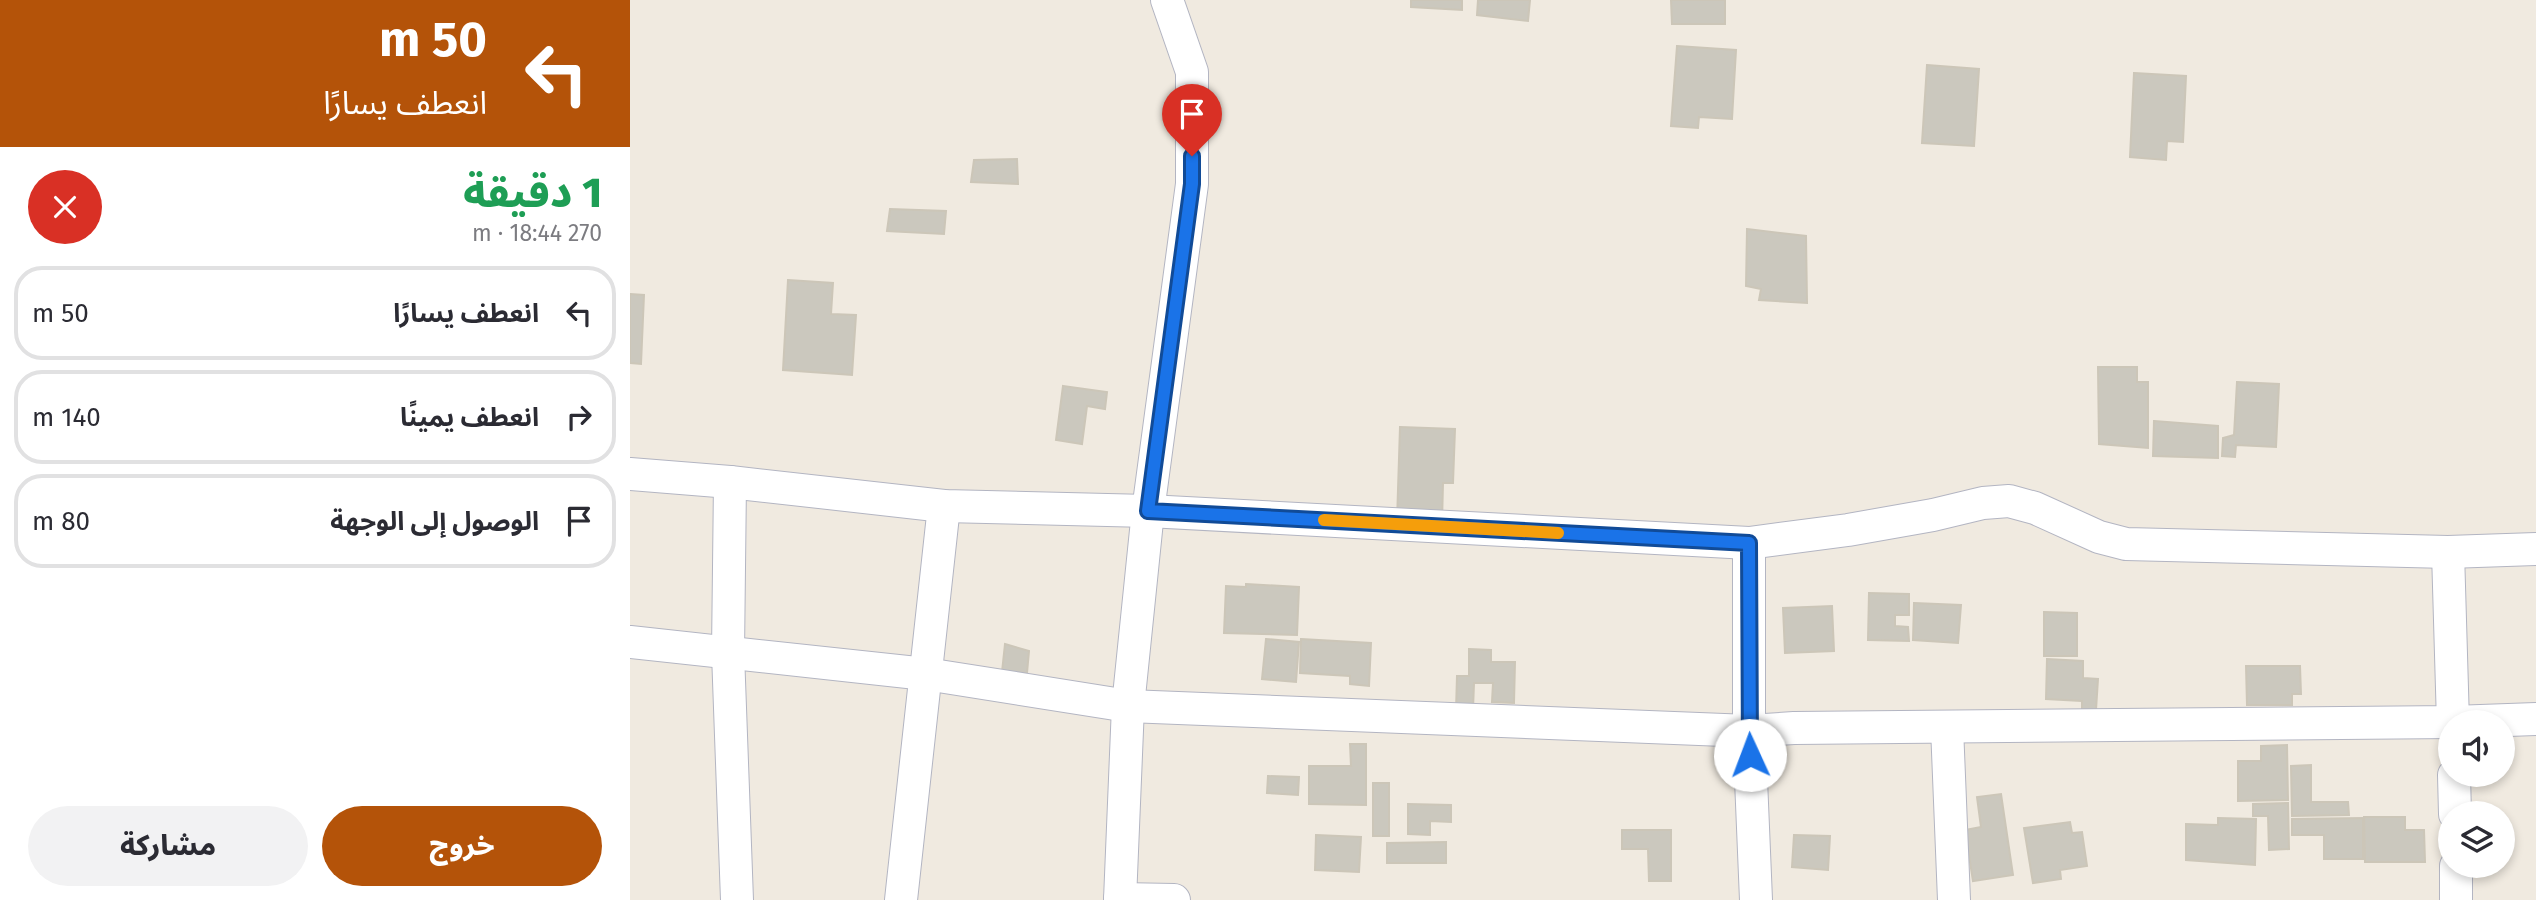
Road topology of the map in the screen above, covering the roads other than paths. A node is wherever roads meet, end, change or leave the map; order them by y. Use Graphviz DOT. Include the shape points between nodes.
graph roads {
  1 [pos="1167,0"];
  2 [pos="630,474"];
  3 [pos="730,482"];
  4 [pos="944,506"];
  5 [pos="1148,511"];
  6 [pos="1749,543"];
  7 [pos="2536,550"];
  8 [pos="2448,552"];
  9 [pos="630,642"];
  10 [pos="728,653"];
  11 [pos="926,674"];
  12 [pos="1128,706"];
  13 [pos="2454,710"];
  14 [pos="2536,719"];
  15 [pos="2515,720"];
  16 [pos="2438,722"];
  17 [pos="1947,727"];
  18 [pos="1749,731"];
  19 [pos="2456,878"];
  20 [pos="1120,899"];
  21 [pos="737,900"];
  22 [pos="901,900"];
  23 [pos="1174,900"];
  24 [pos="1756,900"];
  25 [pos="1954,900"];
  26 [pos="2456,900"];
  1 -- 5 [label="street" via="1192,72 1192,184"];
  2 -- 3 [label="street"];
  3 -- 4 [label="street"];
  3 -- 10 [label="street"];
  4 -- 5 [label="street"];
  4 -- 11 [label="street"];
  5 -- 6 [label="street"];
  5 -- 12 [label="street"];
  6 -- 8 [label="street" via="2009,501 2126,544"];
  6 -- 18 [label="street"];
  7 -- 8 [label="street"];
  8 -- 13 [label="street"];
  9 -- 10 [label="street"];
  10 -- 11 [label="street"];
  10 -- 21 [label="street"];
  11 -- 12 [label="street"];
  11 -- 22 [label="street"];
  12 -- 18 [label="street"];
  12 -- 20 [label="street"];
  14 -- 15 [label="street"];
  16 -- 17 [label="street"];
  17 -- 18 [label="street"];
  17 -- 25 [label="street"];
  18 -- 24 [label="street"];
  19 -- 26 [label="street"];
  20 -- 23 [label="street"];
}
